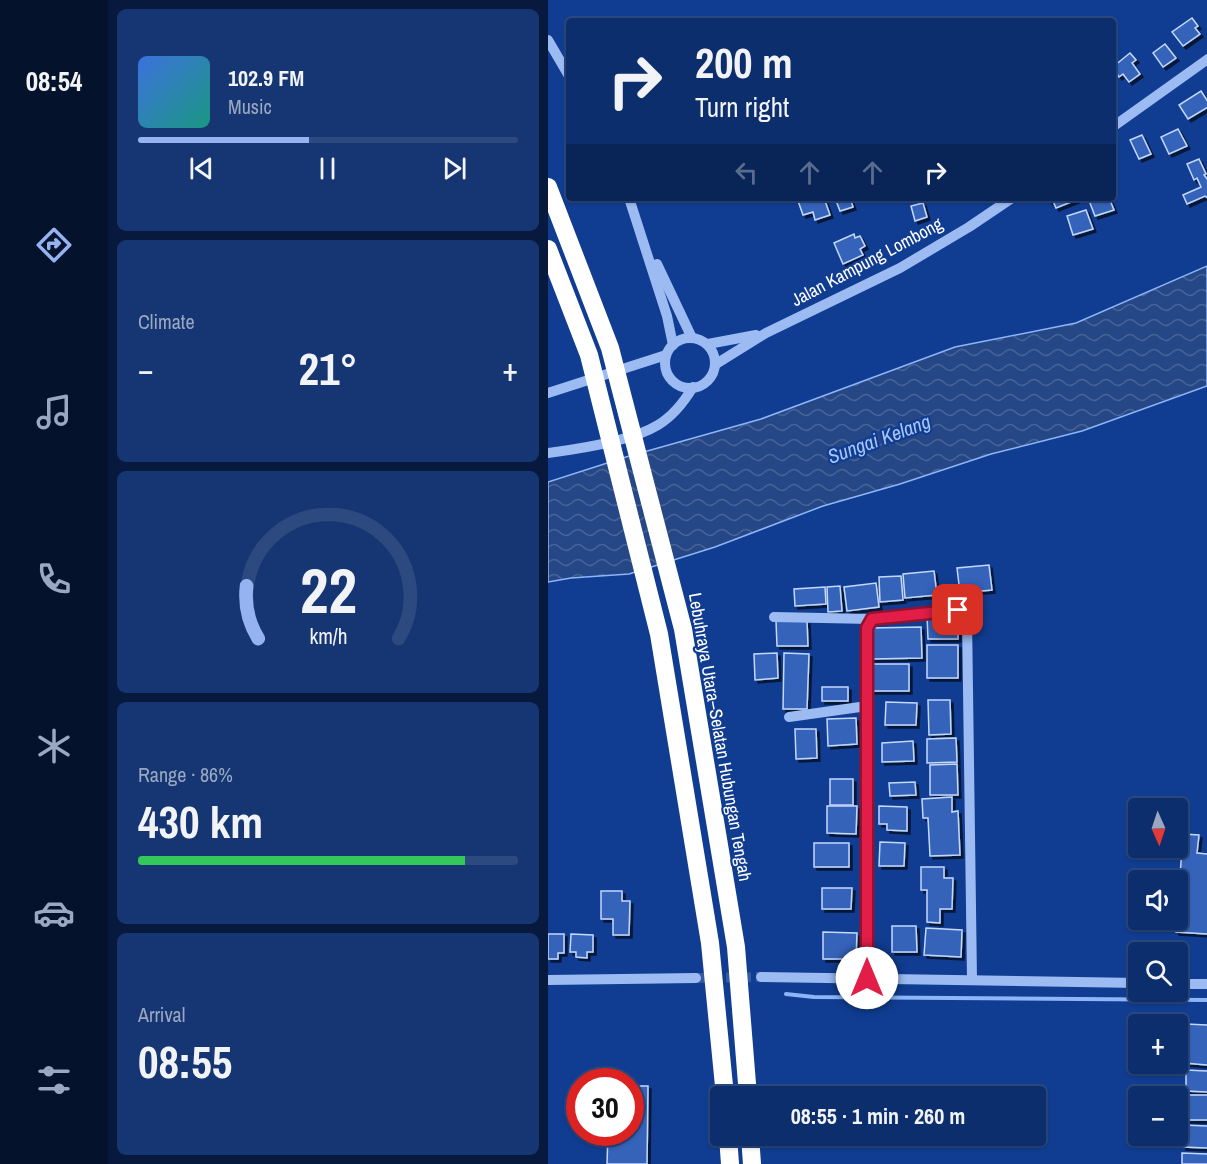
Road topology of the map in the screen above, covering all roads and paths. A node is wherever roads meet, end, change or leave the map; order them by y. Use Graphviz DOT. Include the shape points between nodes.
graph roads {
  1 [pos="548,40"];
  2 [pos="1207,61"];
  3 [pos="566,71"];
  4 [pos="1116,125"];
  5 [pos="548,187"];
  6 [pos="630,201"];
  7 [pos="1008,201"];
  8 [pos="640,229"];
  9 [pos="548,249"];
  10 [pos="766,333"];
  11 [pos="692,338"];
  12 [pos="708,344"];
  13 [pos="673,345"];
  14 [pos="666,355"];
  15 [pos="716,364"];
  16 [pos="693,387"];
  17 [pos="548,393"];
  18 [pos="548,453"];
  19 [pos="774,617"];
  20 [pos="872,619"];
  21 [pos="867,706"];
  22 [pos="788,717"];
  23 [pos="761,977"];
  24 [pos="696,978"];
  25 [pos="867,978"];
  26 [pos="548,980"];
  27 [pos="972,980"];
  28 [pos="1128,983"];
  29 [pos="1188,984"];
  30 [pos="1208,984"];
  31 [pos="724,1086"];
  32 [pos="747,1086"];
  33 [pos="729,1146"];
  34 [pos="751,1146"];
  35 [pos="730,1164"];
  36 [pos="752,1164"];
  1 -- 3 [label="street"];
  2 -- 4 [label="street"];
  5 -- 32 [label="highway, Lebuhraya Utara–Selatan Hubungan Tengah" via="610,348 683,629 736,947"];
  6 -- 8 [label="street"];
  7 -- 10 [label="street, Jalan Kampung Lombong" via="900,268"];
  8 -- 11 [label="street"];
  8 -- 13 [label="street"];
  9 -- 31 [label="highway" via="589,355 659,634 710,943"];
  10 -- 12 [label="street"];
  10 -- 15 [label="street"];
  11 -- 12 [label="street"];
  11 -- 13 [label="street"];
  12 -- 15 [label="street"];
  13 -- 14 [label="street"];
  14 -- 16 [label="street" via="671,379"];
  14 -- 17 [label="street"];
  15 -- 16 [label="street" via="711,377"];
  16 -- 18 [label="street" via="682,404 657,426 627,437"];
  19 -- 20 [label="street"];
  20 -- 21 [label="street" via="867,628"];
  20 -- 27 [label="street" via="958,610 967,617"];
  21 -- 22 [label="street"];
  21 -- 25 [label="street"];
  23 -- 25 [label="street"];
  24 -- 26 [label="street"];
  25 -- 27 [label="street"];
  27 -- 28 [label="street"];
  29 -- 30 [label="street"];
  33 -- 35 [label="highway"];
  34 -- 36 [label="highway"];
}
